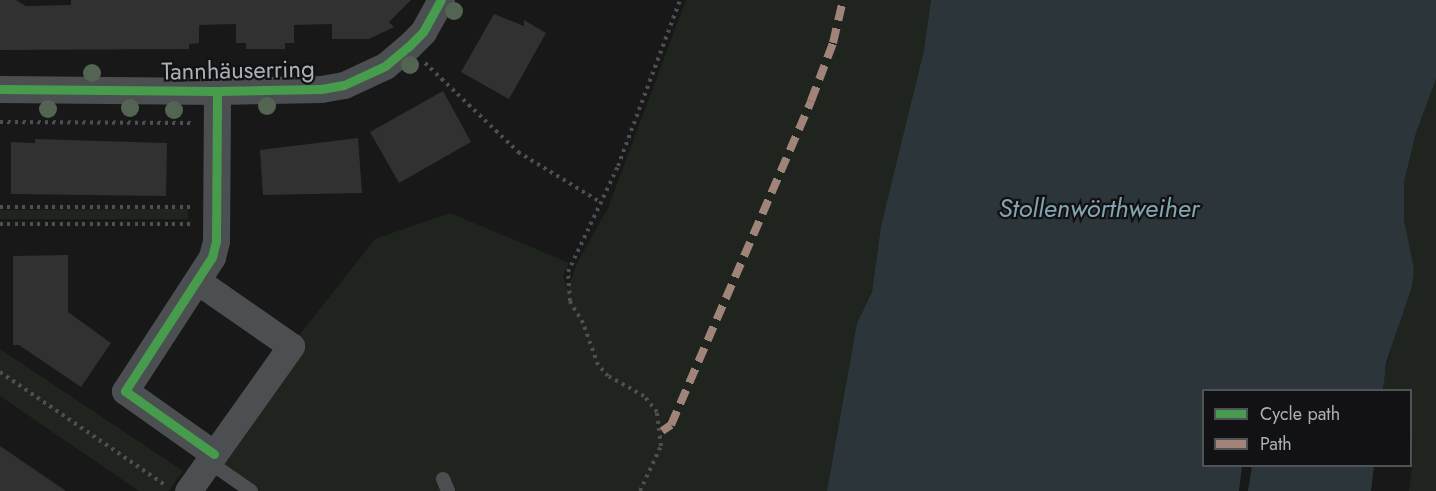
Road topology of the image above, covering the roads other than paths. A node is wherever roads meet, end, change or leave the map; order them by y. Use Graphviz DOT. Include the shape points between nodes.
graph roads {
  1 [pos="441,0"];
  2 [pos="0,89"];
  3 [pos="217,91"];
  4 [pos="199,282"];
  5 [pos="212,458"];
  6 [pos="188,491"];
  7 [pos="251,491"];
  1 -- 3 [label="street, Tannhäuserring" via="423,32 408,47 385,66 344,85"];
  2 -- 3 [label="street, Tannhäuserring"];
  3 -- 4 [label="street" via="216,215 212,257"];
  4 -- 5 [label="street" via="125,391"];
  4 -- 5 [label="street" via="291,346"];
  5 -- 6 [label="street"];
  5 -- 7 [label="lane"];
}
